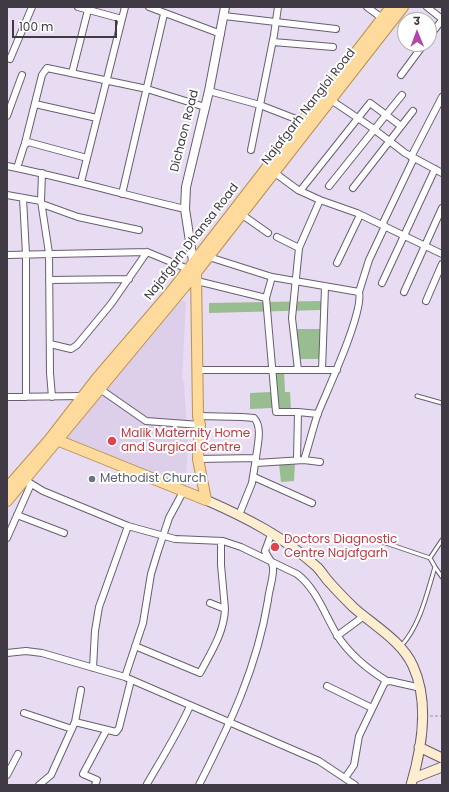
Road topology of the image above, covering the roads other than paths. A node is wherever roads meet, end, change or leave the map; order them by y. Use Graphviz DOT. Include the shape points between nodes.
graph roads {
  1 [pos="32,7"];
  2 [pos="78,7"];
  3 [pos="125,7"];
  4 [pos="278,7"];
  5 [pos="367,7"];
  6 [pos="391,7"];
  7 [pos="403,7"];
  8 [pos="427,7"];
  9 [pos="152,8"];
  10 [pos="88,10"];
  11 [pos="225,11"];
  12 [pos="164,14"];
  13 [pos="382,18"];
  14 [pos="122,19"];
  15 [pos="442,20"];
  16 [pos="276,23"];
  17 [pos="336,29"];
  18 [pos="221,34"];
  19 [pos="273,42"];
  20 [pos="333,47"];
  21 [pos="418,52"];
  22 [pos="10,59"];
  23 [pos="72,73"];
  24 [pos="22,75"];
  25 [pos="401,75"];
  26 [pos="107,80"];
  27 [pos="147,90"];
  28 [pos="209,91"];
  29 [pos="402,95"];
  30 [pos="326,97"];
  31 [pos="442,97"];
  32 [pos="35,104"];
  33 [pos="260,105"];
  34 [pos="205,107"];
  35 [pos="413,111"];
  36 [pos="386,114"];
  37 [pos="7,116"];
  38 [pos="97,118"];
  39 [pos="358,118"];
  40 [pos="301,121"];
  41 [pos="401,126"];
  42 [pos="374,129"];
  43 [pos="389,141"];
  44 [pos="25,144"];
  45 [pos="251,150"];
  46 [pos="87,158"];
  47 [pos="413,158"];
  48 [pos="7,166"];
  49 [pos="17,168"];
  50 [pos="435,169"];
  51 [pos="42,173"];
  52 [pos="275,173"];
  53 [pos="442,173"];
  54 [pos="81,182"];
  55 [pos="329,186"];
  56 [pos="353,188"];
  57 [pos="300,191"];
  58 [pos="122,194"];
  59 [pos="7,196"];
  60 [pos="23,198"];
  61 [pos="320,200"];
  62 [pos="42,202"];
  63 [pos="442,208"];
  64 [pos="185,209"];
  65 [pos="241,214"];
  66 [pos="360,215"];
  67 [pos="383,226"];
  68 [pos="139,230"];
  69 [pos="268,233"];
  70 [pos="404,235"];
  71 [pos="277,237"];
  72 [pos="426,246"];
  73 [pos="299,248"];
  74 [pos="147,252"];
  75 [pos="49,253"];
  76 [pos="26,254"];
  77 [pos="442,254"];
  78 [pos="7,255"];
  79 [pos="208,257"];
  80 [pos="338,263"];
  81 [pos="442,264"];
  82 [pos="194,271"];
  83 [pos="272,277"];
  84 [pos="129,278"];
  85 [pos="49,280"];
  86 [pos="294,282"];
  87 [pos="382,283"];
  88 [pos="325,287"];
  89 [pos="359,292"];
  90 [pos="404,292"];
  91 [pos="266,298"];
  92 [pos="426,301"];
  93 [pos="50,344"];
  94 [pos="272,369"];
  95 [pos="197,370"];
  96 [pos="298,370"];
  97 [pos="322,370"];
  98 [pos="337,370"];
  99 [pos="100,389"];
  100 [pos="82,396"];
  101 [pos="417,396"];
  102 [pos="7,397"];
  103 [pos="26,397"];
  104 [pos="52,397"];
  105 [pos="442,403"];
  106 [pos="298,412"];
  107 [pos="318,414"];
  108 [pos="199,421"];
  109 [pos="55,439"];
  110 [pos="198,459"];
  111 [pos="256,460"];
  112 [pos="301,460"];
  113 [pos="320,462"];
  114 [pos="254,476"];
  115 [pos="28,482"];
  116 [pos="7,488"];
  117 [pos="184,490"];
  118 [pos="206,500"];
  119 [pos="7,501"];
  120 [pos="312,503"];
  121 [pos="17,515"];
  122 [pos="239,515"];
  123 [pos="128,526"];
  124 [pos="64,532"];
  125 [pos="272,532"];
  126 [pos="162,536"];
  127 [pos="7,538"];
  128 [pos="374,539"];
  129 [pos="442,540"];
  130 [pos="221,541"];
  131 [pos="430,558"];
  132 [pos="272,561"];
  133 [pos="435,567"];
  134 [pos="442,576"];
  135 [pos="210,603"];
  136 [pos="225,609"];
  137 [pos="364,616"];
  138 [pos="338,636"];
  139 [pos="135,646"];
  140 [pos="400,648"];
  141 [pos="7,653"];
  142 [pos="93,668"];
  143 [pos="128,679"];
  144 [pos="387,681"];
  145 [pos="327,686"];
  146 [pos="421,688"];
  147 [pos="81,690"];
  148 [pos="190,706"];
  149 [pos="372,708"];
  150 [pos="24,713"];
  151 [pos="75,722"];
  152 [pos="231,723"];
  153 [pos="72,729"];
  154 [pos="106,731"];
  155 [pos="419,747"];
  156 [pos="18,754"];
  157 [pos="442,758"];
  158 [pos="442,766"];
  159 [pos="7,775"];
  160 [pos="345,778"];
  161 [pos="412,781"];
  162 [pos="147,784"];
  163 [pos="39,785"];
  164 [pos="95,785"];
  165 [pos="199,785"];
  166 [pos="355,785"];
  1 -- 22 [label="street"];
  2 -- 10 [label="street"];
  3 -- 14 [label="street"];
  4 -- 16 [label="street"];
  5 -- 13 [label="street"];
  6 -- 13 [label="main road, Najafgarh Dhansa Road"];
  7 -- 30 [label="main road, Najafgarh Nangloi Road"];
  8 -- 15 [label="street"];
  9 -- 12 [label="street"];
  10 -- 14 [label="street"];
  10 -- 23 [label="street"];
  11 -- 16 [label="street"];
  11 -- 18 [label="street, Dichaon Road"];
  12 -- 18 [label="street"];
  12 -- 27 [label="street"];
  13 -- 30 [label="main road, Najafgarh Dhansa Road"];
  14 -- 26 [label="street"];
  16 -- 17 [label="street"];
  16 -- 19 [label="street"];
  18 -- 28 [label="street, Dichaon Road"];
  19 -- 20 [label="street"];
  19 -- 33 [label="street"];
  21 -- 25 [label="street"];
  23 -- 26 [label="street"];
  23 -- 32 [label="street" via="52,68 44,70"];
  24 -- 37 [label="street"];
  26 -- 27 [label="street"];
  26 -- 38 [label="street"];
  27 -- 34 [label="street"];
  27 -- 58 [label="street"];
  28 -- 33 [label="street"];
  28 -- 34 [label="street, Dichaon Road"];
  29 -- 36 [label="street"];
  30 -- 39 [label="street"];
  30 -- 40 [label="main road, Najafgarh Dhansa Road"];
  30 -- 52 [label="main road, Najafgarh Nangloi Road"];
  31 -- 47 [label="street"];
  32 -- 38 [label="street"];
  32 -- 44 [label="street"];
  33 -- 40 [label="street"];
  33 -- 45 [label="street"];
  34 -- 64 [label="street, Dichaon Road" via="187,181"];
  35 -- 41 [label="street"];
  36 -- 39 [label="street" via="370,103"];
  36 -- 41 [label="street"];
  36 -- 42 [label="street"];
  38 -- 46 [label="street"];
  39 -- 42 [label="street"];
  39 -- 57 [label="street"];
  40 -- 82 [label="main road, Najafgarh Dhansa Road"];
  41 -- 43 [label="street"];
  42 -- 43 [label="street"];
  42 -- 55 [label="street"];
  43 -- 47 [label="street"];
  43 -- 56 [label="street"];
  44 -- 46 [label="street" via="31,142"];
  44 -- 49 [label="street"];
  46 -- 54 [label="street"];
  47 -- 50 [label="street"];
  47 -- 67 [label="street"];
  48 -- 49 [label="street"];
  49 -- 51 [label="street"];
  50 -- 53 [label="street"];
  50 -- 70 [label="street"];
  51 -- 54 [label="street"];
  51 -- 62 [label="street"];
  52 -- 57 [label="street"];
  52 -- 65 [label="main road, Najafgarh Nangloi Road"];
  54 -- 58 [label="street"];
  57 -- 61 [label="street"];
  58 -- 64 [label="street"];
  59 -- 60 [label="street"];
  60 -- 62 [label="street"];
  60 -- 76 [label="street"];
  61 -- 66 [label="street"];
  61 -- 73 [label="street"];
  62 -- 68 [label="street" via="78,217"];
  62 -- 75 [label="street"];
  63 -- 72 [label="street"];
  64 -- 82 [label="street, Dichaon Road"];
  65 -- 69 [label="street"];
  65 -- 79 [label="main road, Najafgarh Nangloi Road"];
  66 -- 67 [label="street"];
  66 -- 80 [label="street"];
  67 -- 70 [label="street"];
  67 -- 89 [label="street"];
  70 -- 72 [label="street"];
  70 -- 87 [label="street"];
  71 -- 73 [label="street"];
  72 -- 77 [label="street"];
  72 -- 90 [label="street"];
  73 -- 86 [label="street"];
  74 -- 75 [label="street"];
  74 -- 82 [label="street"];
  74 -- 84 [label="street"];
  75 -- 76 [label="street"];
  75 -- 85 [label="street"];
  76 -- 78 [label="street"];
  76 -- 103 [label="street"];
  79 -- 82 [label="main road, Najafgarh Nangloi Road"];
  79 -- 83 [label="street"];
  81 -- 92 [label="street"];
  82 -- 91 [label="street"];
  82 -- 95 [label="main road, Dichaon Road"];
  82 -- 99 [label="main road"];
  82 -- 100 [label="main road, Najafgarh Dhansa Road" via="170,293"];
  83 -- 86 [label="street"];
  83 -- 91 [label="street"];
  84 -- 85 [label="street"];
  84 -- 93 [label="street" via="77,345 71,349"];
  85 -- 93 [label="street"];
  86 -- 88 [label="street"];
  86 -- 96 [label="street" via="292,318"];
  88 -- 89 [label="street"];
  88 -- 97 [label="street"];
  89 -- 98 [label="street" via="360,298 354,320"];
  91 -- 94 [label="street"];
  93 -- 104 [label="street"];
  94 -- 95 [label="street"];
  94 -- 96 [label="street"];
  94 -- 106 [label="street" via="276,412"];
  95 -- 108 [label="main road, Dichaon Road"];
  96 -- 97 [label="street"];
  97 -- 98 [label="street"];
  98 -- 107 [label="street"];
  99 -- 108 [label="street" via="146,421"];
  99 -- 109 [label="main road"];
  100 -- 104 [label="street"];
  100 -- 109 [label="main road, Najafgarh Dhansa Road"];
  101 -- 105 [label="lane"];
  102 -- 103 [label="street"];
  103 -- 104 [label="street"];
  106 -- 107 [label="street"];
  106 -- 112 [label="street"];
  107 -- 112 [label="street"];
  108 -- 110 [label="main road, Dichaon Road"];
  108 -- 111 [label="street" via="242,416 254,418 258,424"];
  109 -- 115 [label="main road"];
  109 -- 116 [label="main road, Najafgarh Dhansa Road"];
  109 -- 117 [label="main road"];
  110 -- 111 [label="street"];
  110 -- 118 [label="main road, Dichaon Road"];
  111 -- 112 [label="street"];
  111 -- 114 [label="street"];
  112 -- 113 [label="street"];
  114 -- 120 [label="street"];
  114 -- 122 [label="street"];
  115 -- 119 [label="main road"];
  115 -- 121 [label="street"];
  115 -- 123 [label="street" via="82,508"];
  117 -- 118 [label="main road"];
  117 -- 126 [label="street"];
  118 -- 122 [label="main road"];
  121 -- 124 [label="street"];
  121 -- 127 [label="street"];
  122 -- 125 [label="main road"];
  123 -- 126 [label="street"];
  123 -- 142 [label="street" via="99,607"];
  125 -- 132 [label="street" via="265,551"];
  125 -- 137 [label="main road" via="319,568 330,584"];
  126 -- 130 [label="street"];
  126 -- 139 [label="street" via="151,574 143,623"];
  128 -- 131 [label="lane"];
  129 -- 131 [label="lane"];
  130 -- 132 [label="street"];
  130 -- 136 [label="street"];
  131 -- 133 [label="lane"];
  132 -- 138 [label="street" via="302,578"];
  132 -- 152 [label="street" via="273,573 261,637 245,689"];
  133 -- 134 [label="lane"];
  133 -- 140 [label="lane" via="418,618"];
  135 -- 136 [label="street"];
  136 -- 139 [label="street" via="224,624 218,640 200,673"];
  137 -- 138 [label="street"];
  137 -- 140 [label="main road"];
  138 -- 144 [label="street" via="355,658"];
  139 -- 143 [label="street"];
  140 -- 146 [label="main road" via="413,665"];
  141 -- 142 [label="street" via="42,653"];
  142 -- 143 [label="street"];
  143 -- 148 [label="street"];
  143 -- 154 [label="street" via="120,728 116,732"];
  144 -- 146 [label="street"];
  144 -- 149 [label="street"];
  145 -- 149 [label="street"];
  146 -- 155 [label="main road"];
  147 -- 151 [label="street"];
  148 -- 152 [label="street"];
  148 -- 162 [label="street" via="180,730"];
  149 -- 160 [label="street" via="359,736 354,765"];
  150 -- 153 [label="street"];
  151 -- 153 [label="street"];
  151 -- 154 [label="street"];
  152 -- 160 [label="street" via="319,761"];
  152 -- 165 [label="street"];
  153 -- 163 [label="street" via="51,775"];
  154 -- 164 [label="street" via="83,774 97,780"];
  155 -- 157 [label="main road"];
  155 -- 161 [label="main road"];
  156 -- 159 [label="street"];
  158 -- 161 [label="main road"];
  160 -- 166 [label="street"];
}
